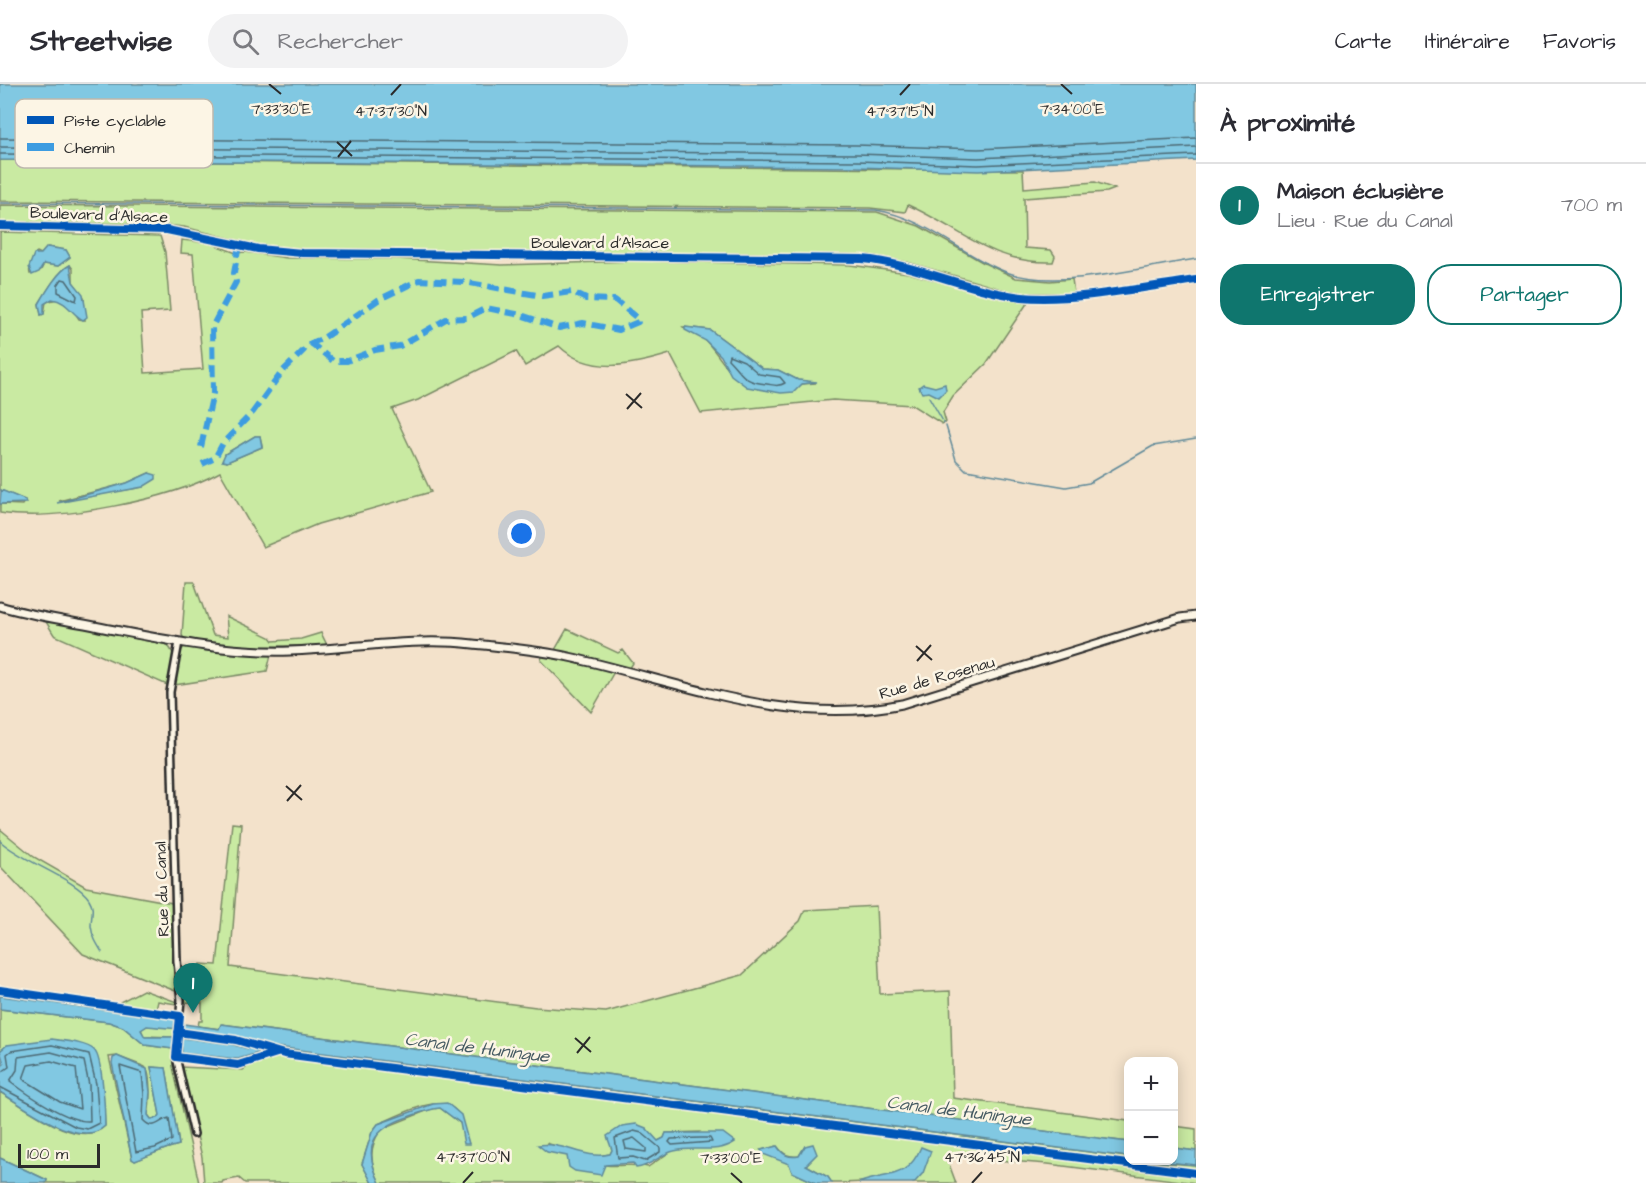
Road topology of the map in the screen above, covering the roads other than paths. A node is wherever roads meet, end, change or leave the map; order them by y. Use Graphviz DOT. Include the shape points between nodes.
graph roads {
  1 [pos="0,226"];
  2 [pos="1196,280"];
  3 [pos="0,606"];
  4 [pos="1196,616"];
  5 [pos="179,642"];
  6 [pos="194,1134"];
  1 -- 2 [label="street, Boulevard d'Alsace" via="167,230 258,249 309,254 862,259 923,270 990,291 1038,298"];
  3 -- 5 [label="main road, Rue de Rosenau"];
  4 -- 5 [label="main road, Rue de Rosenau" via="902,704 818,712 761,704 540,651 469,644 384,643 247,651"];
  5 -- 6 [label="street, Rue du Canal" via="171,692 180,1022 175,1049"];
}
